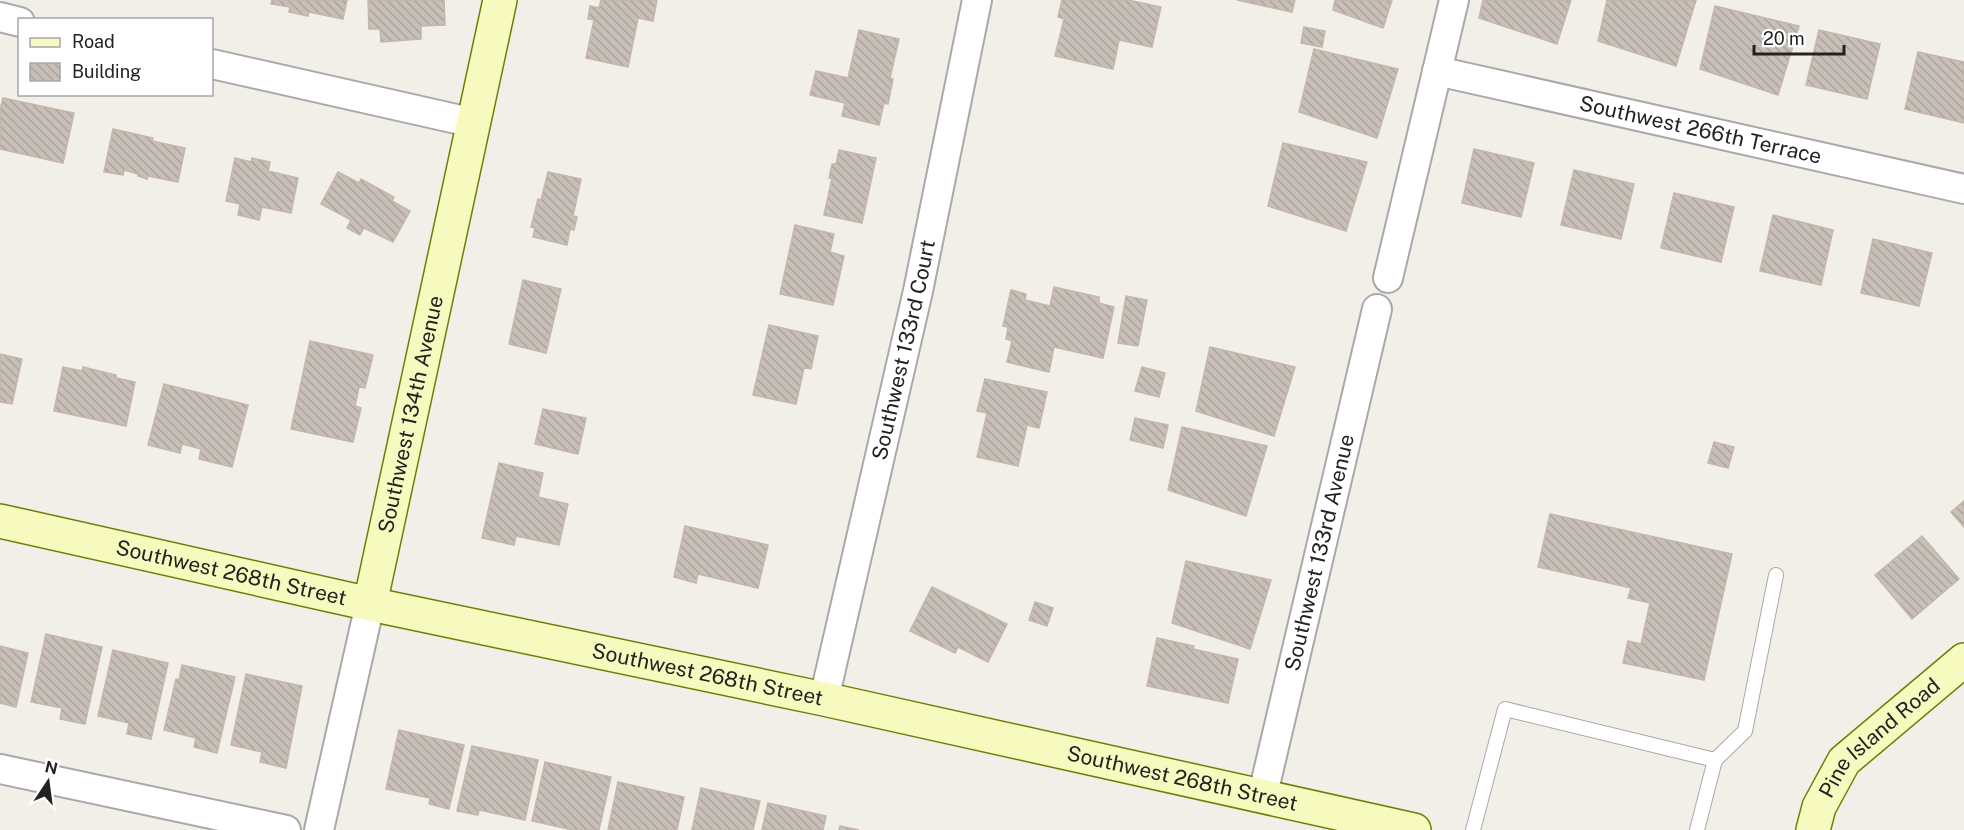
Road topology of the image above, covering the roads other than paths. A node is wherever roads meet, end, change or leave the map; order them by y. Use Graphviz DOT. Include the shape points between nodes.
graph roads {
  1 [pos="500,0"];
  2 [pos="977,0"];
  3 [pos="1454,0"];
  4 [pos="0,17"];
  5 [pos="18,21"];
  6 [pos="213,64"];
  7 [pos="1437,71"];
  8 [pos="474,123"];
  9 [pos="1964,189"];
  10 [pos="1388,278"];
  11 [pos="1377,309"];
  12 [pos="0,521"];
  13 [pos="1776,575"];
  14 [pos="370,604"];
  15 [pos="1964,660"];
  16 [pos="824,699"];
  17 [pos="1715,760"];
  18 [pos="0,769"];
  19 [pos="1262,798"];
  20 [pos="286,830"];
  21 [pos="320,830"];
  22 [pos="1414,830"];
  23 [pos="1473,830"];
  24 [pos="1697,830"];
  25 [pos="1813,830"];
  1 -- 8 [label="main road, Southwest 134th Avenue"];
  2 -- 16 [label="street, Southwest 133rd Court" via="918,291"];
  3 -- 7 [label="street"];
  4 -- 5 [label="street"];
  6 -- 8 [label="street"];
  7 -- 9 [label="street, Southwest 266th Terrace"];
  7 -- 10 [label="street"];
  8 -- 14 [label="main road, Southwest 134th Avenue"];
  11 -- 19 [label="street, Southwest 133rd Avenue"];
  12 -- 14 [label="main road, Southwest 268th Street"];
  13 -- 17 [label="lane" via="1745,731"];
  14 -- 16 [label="main road, Southwest 268th Street"];
  14 -- 21 [label="street, Southwest 134th Avenue"];
  15 -- 25 [label="main road, Pine Island Road" via="1844,761 1819,807"];
  16 -- 19 [label="main road, Southwest 268th Street"];
  17 -- 23 [label="lane" via="1505,710"];
  17 -- 24 [label="lane"];
  18 -- 20 [label="street"];
  19 -- 22 [label="main road, Southwest 268th Street"];
}
